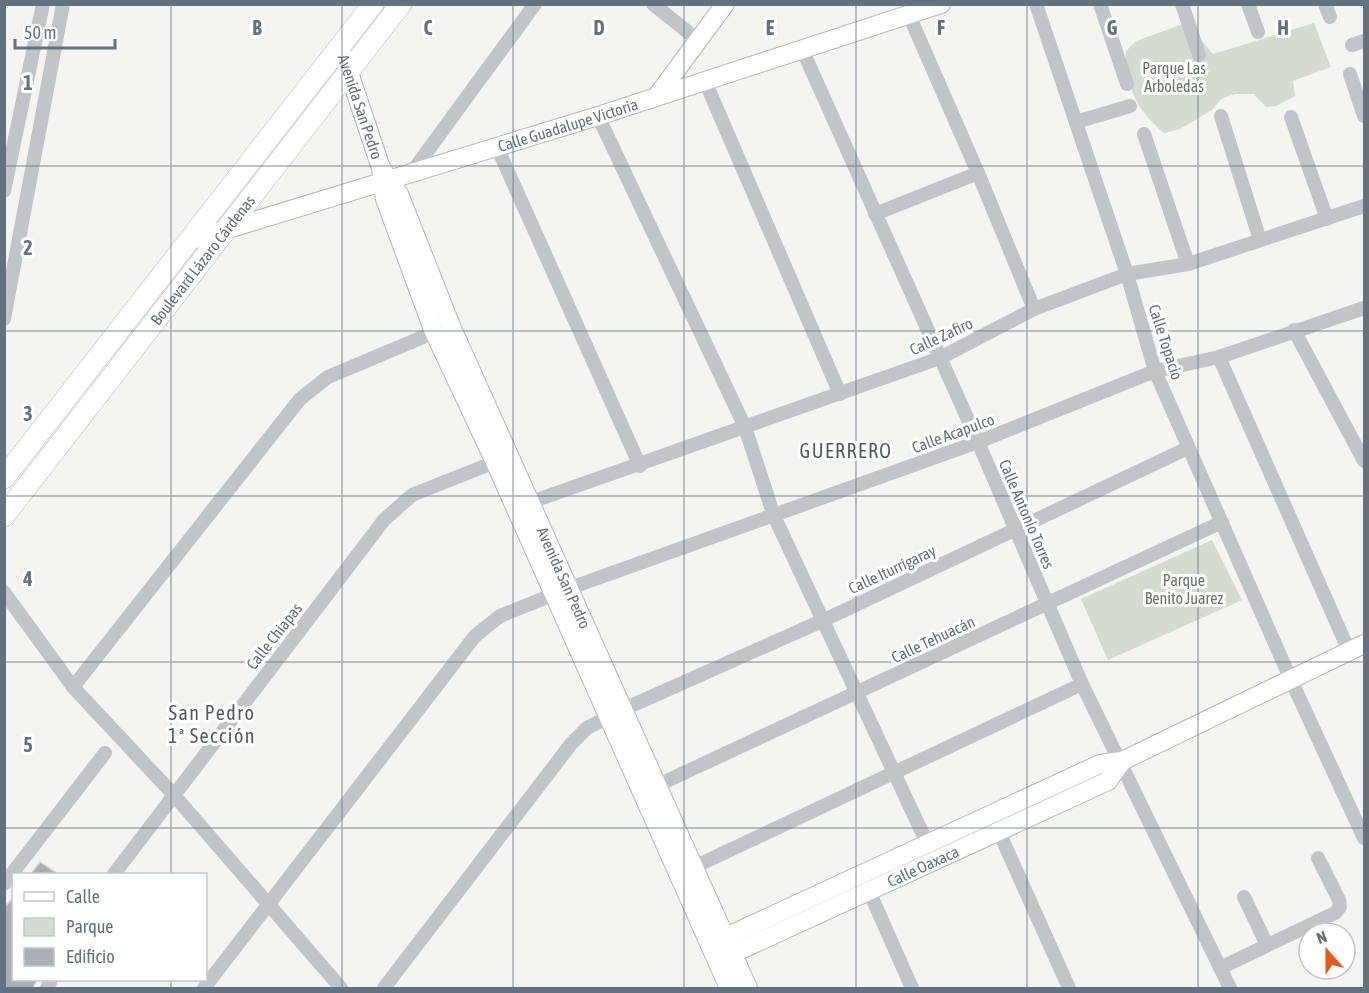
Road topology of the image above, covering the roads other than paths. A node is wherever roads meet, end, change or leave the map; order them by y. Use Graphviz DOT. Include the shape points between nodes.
graph roads {
  1 [pos="43,4"];
  2 [pos="63,4"];
  3 [pos="373,4"];
  4 [pos="401,4"];
  5 [pos="535,4"];
  6 [pos="653,4"];
  7 [pos="725,4"];
  8 [pos="941,4"];
  9 [pos="1036,4"];
  10 [pos="1100,4"];
  11 [pos="1182,4"];
  12 [pos="1248,4"];
  13 [pos="909,15"];
  14 [pos="1258,32"];
  15 [pos="699,41"];
  16 [pos="340,46"];
  17 [pos="802,49"];
  18 [pos="1200,55"];
  19 [pos="349,70"];
  20 [pos="1350,74"];
  21 [pos="705,81"];
  22 [pos="1127,84"];
  23 [pos="657,96"];
  24 [pos="1130,106"];
  25 [pos="598,116"];
  26 [pos="1221,116"];
  27 [pos="1365,116"];
  28 [pos="1292,117"];
  29 [pos="1076,122"];
  30 [pos="1144,134"];
  31 [pos="497,147"];
  32 [pos="412,172"];
  33 [pos="978,173"];
  34 [pos="384,176"];
  35 [pos="5,190"];
  36 [pos="29,195"];
  37 [pos="1365,206"];
  38 [pos="875,214"];
  39 [pos="1327,219"];
  40 [pos="223,232"];
  41 [pos="192,240"];
  42 [pos="1260,240"];
  43 [pos="1188,264"];
  44 [pos="1127,274"];
  45 [pos="1365,308"];
  46 [pos="1034,309"];
  47 [pos="4,318"];
  48 [pos="443,329"];
  49 [pos="1294,330"];
  50 [pos="1219,357"];
  51 [pos="940,358"];
  52 [pos="1155,371"];
  53 [pos="840,394"];
  54 [pos="745,427"];
  55 [pos="978,442"];
  56 [pos="1188,448"];
  57 [pos="1365,461"];
  58 [pos="495,462"];
  59 [pos="640,466"];
  60 [pos="4,478"];
  61 [pos="531,502"];
  62 [pos="6,511"];
  63 [pos="774,516"];
  64 [pos="1222,522"];
  65 [pos="1016,529"];
  66 [pos="562,591"];
  67 [pos="4,592"];
  68 [pos="1048,604"];
  69 [pos="824,620"];
  70 [pos="1357,648"];
  71 [pos="1291,680"];
  72 [pos="1082,684"];
  73 [pos="73,687"];
  74 [pos="857,693"];
  75 [pos="616,713"];
  76 [pos="105,753"];
  77 [pos="1122,761"];
  78 [pos="894,773"];
  79 [pos="658,785"];
  80 [pos="173,794"];
  81 [pos="971,824"];
  82 [pos="999,832"];
  83 [pos="1365,838"];
  84 [pos="978,841"];
  85 [pos="928,845"];
  86 [pos="1318,858"];
  87 [pos="694,867"];
  88 [pos="12,873"];
  89 [pos="115,873"];
  90 [pos="869,891"];
  91 [pos="1244,897"];
  92 [pos="268,903"];
  93 [pos="1267,945"];
  94 [pos="720,949"];
  95 [pos="1220,968"];
  96 [pos="204,988"];
  97 [pos="340,988"];
  98 [pos="384,988"];
  99 [pos="729,988"];
  100 [pos="748,988"];
  101 [pos="912,988"];
  102 [pos="1069,988"];
  103 [pos="1230,988"];
  1 -- 35 [label="street"];
  2 -- 36 [label="street"];
  3 -- 16 [label="main road, Boulevard Lázaro Cárdenas"];
  4 -- 19 [label="main road, Boulevard Lázaro Cárdenas"];
  5 -- 32 [label="street"];
  6 -- 15 [label="street"];
  7 -- 15 [label="street"];
  8 -- 13 [label="street, Calle Guadalupe Victoria"];
  9 -- 29 [label="street, Calle Topacio"];
  10 -- 22 [label="street"];
  11 -- 18 [label="street"];
  12 -- 14 [label="street"];
  13 -- 17 [label="street, Calle Guadalupe Victoria"];
  13 -- 33 [label="street"];
  15 -- 23 [label="street"];
  16 -- 19 [label="street, Avenida San Pedro"];
  16 -- 41 [label="main road, Boulevard Lázaro Cárdenas"];
  17 -- 21 [label="street, Calle Guadalupe Victoria"];
  17 -- 38 [label="street, Calle Antonio Torres"];
  19 -- 34 [label="street, Avenida San Pedro"];
  19 -- 40 [label="main road, Boulevard Lázaro Cárdenas"];
  20 -- 27 [label="street"];
  21 -- 23 [label="street, Calle Guadalupe Victoria"];
  21 -- 53 [label="street"];
  23 -- 25 [label="street, Calle Guadalupe Victoria"];
  24 -- 29 [label="street"];
  25 -- 31 [label="street, Calle Guadalupe Victoria"];
  25 -- 54 [label="street"];
  26 -- 42 [label="street"];
  28 -- 39 [label="street"];
  29 -- 44 [label="street, Calle Topacio"];
  30 -- 43 [label="street"];
  31 -- 32 [label="street, Calle Guadalupe Victoria"];
  31 -- 59 [label="street"];
  32 -- 34 [label="street, Calle Guadalupe Victoria"];
  33 -- 38 [label="street"];
  33 -- 46 [label="street"];
  34 -- 40 [label="street, Calle Guadalupe Victoria"];
  34 -- 48 [label="street, Avenida San Pedro" via="385,199"];
  35 -- 36 [label="street"];
  36 -- 47 [label="street"];
  37 -- 39 [label="street, Calle Zafiro"];
  38 -- 51 [label="street, Calle Antonio Torres"];
  39 -- 42 [label="street, Calle Zafiro"];
  40 -- 41 [label="street, Calle Guadalupe Victoria"];
  40 -- 62 [label="main road, Boulevard Lázaro Cárdenas"];
  41 -- 60 [label="main road, Boulevard Lázaro Cárdenas"];
  42 -- 43 [label="street, Calle Zafiro"];
  43 -- 44 [label="street, Calle Zafiro"];
  44 -- 46 [label="street, Calle Zafiro"];
  44 -- 52 [label="street, Calle Topacio"];
  45 -- 49 [label="street, Calle Acapulco"];
  46 -- 51 [label="street, Calle Zafiro"];
  48 -- 58 [label="street, Avenida San Pedro"];
  48 -- 61 [label="street, Avenida San Pedro"];
  48 -- 73 [label="street" via="328,377 300,399"];
  49 -- 50 [label="street, Calle Acapulco"];
  49 -- 57 [label="street"];
  50 -- 52 [label="street, Calle Acapulco"];
  50 -- 70 [label="street"];
  51 -- 53 [label="street, Calle Zafiro"];
  51 -- 55 [label="street, Calle Antonio Torres"];
  52 -- 55 [label="street, Calle Acapulco"];
  52 -- 56 [label="street, Calle Topacio"];
  53 -- 54 [label="street, Calle Zafiro"];
  54 -- 59 [label="street, Calle Zafiro"];
  54 -- 63 [label="street"];
  55 -- 63 [label="street, Calle Acapulco"];
  55 -- 65 [label="street, Calle Antonio Torres"];
  56 -- 64 [label="street, Calle Topacio"];
  56 -- 65 [label="street, Calle Iturrigaray"];
  58 -- 66 [label="street, Avenida San Pedro"];
  58 -- 80 [label="street, Calle Chiapas" via="412,495 384,520"];
  59 -- 61 [label="street, Calle Zafiro"];
  61 -- 66 [label="street, Avenida San Pedro"];
  63 -- 66 [label="street, Calle Acapulco"];
  63 -- 69 [label="street"];
  64 -- 68 [label="street, Calle Tehuacán"];
  64 -- 71 [label="street, Calle Topacio"];
  65 -- 68 [label="street, Calle Antonio Torres"];
  65 -- 69 [label="street, Calle Iturrigaray"];
  66 -- 75 [label="street, Avenida San Pedro"];
  66 -- 92 [label="street, Calle Acapulco" via="500,616 475,636"];
  67 -- 73 [label="street"];
  68 -- 72 [label="street, Calle Antonio Torres"];
  68 -- 74 [label="street, Calle Tehuacán"];
  69 -- 74 [label="street"];
  69 -- 75 [label="street, Calle Iturrigaray"];
  70 -- 71 [label="street, Calle Oaxaca"];
  71 -- 77 [label="street, Calle Oaxaca"];
  71 -- 83 [label="street, Calle Topacio"];
  72 -- 77 [label="street, Calle Antonio Torres"];
  72 -- 78 [label="street"];
  73 -- 80 [label="street"];
  74 -- 78 [label="street"];
  74 -- 79 [label="street, Calle Tehuacán"];
  75 -- 79 [label="street, Avenida San Pedro"];
  75 -- 94 [label="street, Avenida San Pedro"];
  75 -- 98 [label="street, Calle Iturrigaray" via="587,728 571,744"];
  76 -- 88 [label="street"];
  77 -- 81 [label="street, Calle Oaxaca" via="1100,765"];
  77 -- 82 [label="street, Calle Oaxaca" via="1108,781"];
  77 -- 95 [label="street, Calle Antonio Torres"];
  78 -- 85 [label="street"];
  78 -- 87 [label="street"];
  79 -- 87 [label="street, Avenida San Pedro"];
  80 -- 89 [label="street, Calle Chiapas"];
  80 -- 92 [label="street"];
  81 -- 84 [label="street"];
  81 -- 85 [label="street, Calle Oaxaca"];
  82 -- 84 [label="street, Calle Oaxaca"];
  82 -- 102 [label="street"];
  84 -- 90 [label="street, Calle Oaxaca"];
  85 -- 94 [label="street, Calle Oaxaca"];
  86 -- 93 [label="street" via="1340,907 1335,913"];
  87 -- 94 [label="street, Avenida San Pedro"];
  90 -- 94 [label="street, Calle Oaxaca"];
  90 -- 101 [label="street"];
  91 -- 93 [label="street"];
  92 -- 96 [label="street, Calle Acapulco"];
  92 -- 97 [label="street"];
  93 -- 95 [label="street"];
  94 -- 99 [label="street, Avenida San Pedro"];
  94 -- 100 [label="street, Avenida San Pedro"];
  95 -- 103 [label="street, Calle Antonio Torres"];
}
